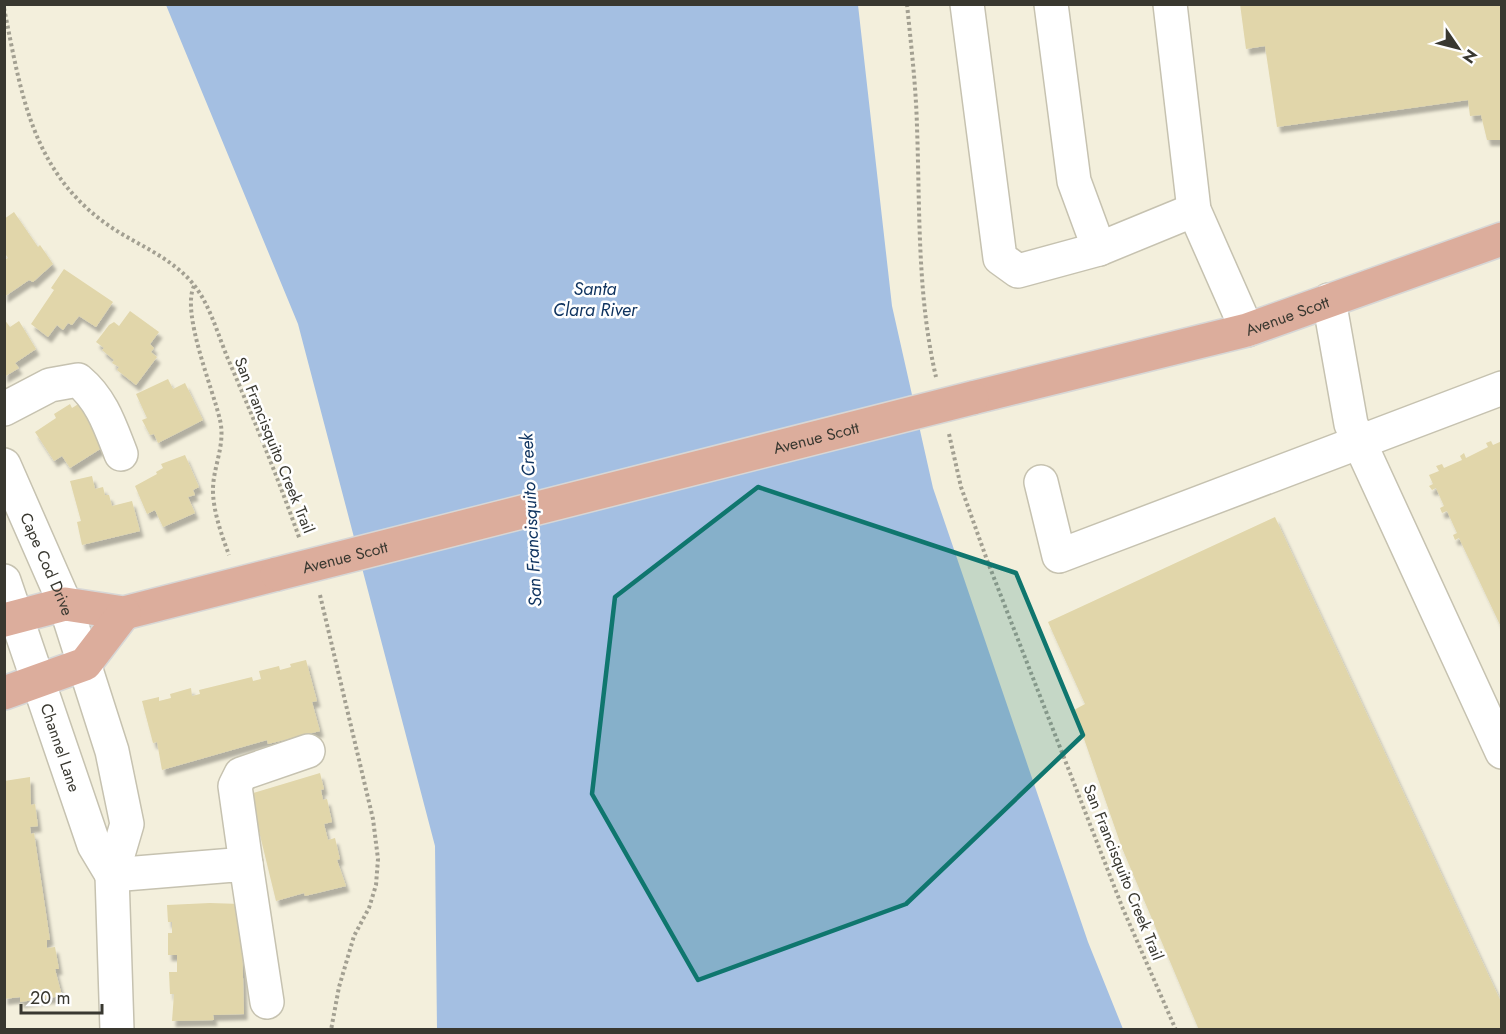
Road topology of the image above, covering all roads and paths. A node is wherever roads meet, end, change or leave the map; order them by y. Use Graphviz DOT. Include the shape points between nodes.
graph roads {
  1 [pos="907,4"];
  2 [pos="967,4"];
  3 [pos="1051,4"];
  4 [pos="1170,4"];
  5 [pos="4,8"];
  6 [pos="918,126"];
  7 [pos="1194,210"];
  8 [pos="1502,239"];
  9 [pos="1100,249"];
  10 [pos="194,286"];
  11 [pos="1329,300"];
  12 [pos="1246,330"];
  13 [pos="1502,388"];
  14 [pos="4,409"];
  15 [pos="1360,443"];
  16 [pos="121,454"];
  17 [pos="4,465"];
  18 [pos="1041,482"];
  19 [pos="303,546"];
  20 [pos="4,581"];
  21 [pos="240,583"];
  22 [pos="318,591"];
  23 [pos="65,603"];
  24 [pos="124,613"];
  25 [pos="10,618"];
  26 [pos="85,664"];
  27 [pos="39,681"];
  28 [pos="4,693"];
  29 [pos="1053,722"];
  30 [pos="308,751"];
  31 [pos="1502,752"];
  32 [pos="246,864"];
  33 [pos="112,875"];
  34 [pos="267,1002"];
  35 [pos="117,1029"];
  36 [pos="332,1029"];
  37 [pos="1176,1029"];
  1 -- 6 [label="path"];
  2 -- 9 [label="street" via="1000,258 1018,271"];
  3 -- 9 [label="street" via="1074,181"];
  4 -- 7 [label="street"];
  5 -- 10 [label="path, San Francisquito Creek Trail" via="25,106 41,151 62,183 106,224 178,268"];
  7 -- 9 [label="street"];
  7 -- 12 [label="street"];
  8 -- 11 [label="main road, Avenue Scott"];
  10 -- 19 [label="path, San Francisquito Creek Trail" via="275,469"];
  10 -- 21 [label="path" via="191,315 221,423 222,442 213,492 220,529"];
  11 -- 12 [label="main road, Avenue Scott"];
  11 -- 15 [label="street" via="1351,424"];
  12 -- 21 [label="main road, Avenue Scott, bridge"];
  13 -- 15 [label="street"];
  14 -- 16 [label="street" via="50,385 78,380 102,407"];
  15 -- 18 [label="street" via="1059,556"];
  15 -- 31 [label="street"];
  17 -- 23 [label="street, Cape Cod Drive"];
  20 -- 25 [label="street"];
  21 -- 24 [label="main road, Avenue Scott"];
  22 -- 36 [label="path" via="373,819 378,860 376,885 354,936"];
  23 -- 24 [label="main road, Avenue Scott"];
  23 -- 25 [label="main road, Avenue Scott"];
  23 -- 26 [label="street, Cape Cod Drive"];
  24 -- 26 [label="main road"];
  25 -- 27 [label="street, Channel Lane"];
  26 -- 27 [label="main road"];
  26 -- 33 [label="street, Cape Cod Drive" via="112,751 127,824"];
  27 -- 28 [label="main road"];
  27 -- 33 [label="street, Channel Lane" via="94,845"];
  29 -- 37 [label="path, San Francisquito Creek Trail" via="1124,909"];
  30 -- 32 [label="street" via="241,774 235,786"];
  32 -- 33 [label="street"];
  32 -- 34 [label="street"];
  33 -- 35 [label="street"];
}
